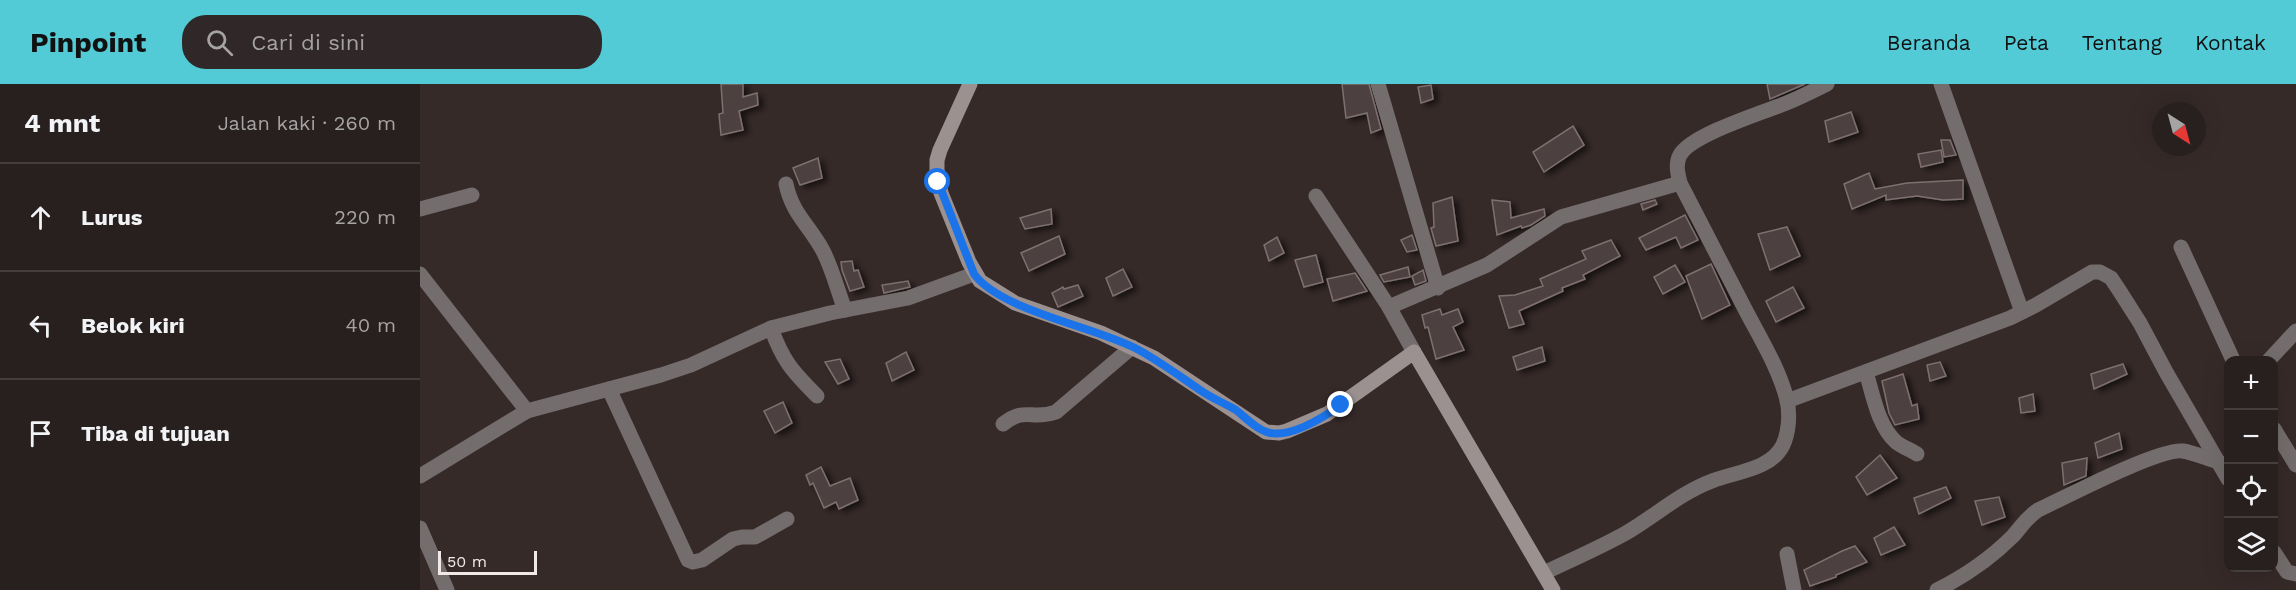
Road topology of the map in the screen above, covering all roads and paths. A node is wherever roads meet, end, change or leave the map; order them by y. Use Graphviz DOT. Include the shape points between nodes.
graph roads {
  1 [pos="970,84"];
  2 [pos="1378,84"];
  3 [pos="1827,84"];
  4 [pos="1941,84"];
  5 [pos="1680,183"];
  6 [pos="786,184"];
  7 [pos="472,195"];
  8 [pos="1316,196"];
  9 [pos="420,209"];
  10 [pos="2181,247"];
  11 [pos="420,273"];
  12 [pos="974,274"];
  13 [pos="1438,288"];
  14 [pos="1389,308"];
  15 [pos="845,309"];
  16 [pos="2022,312"];
  17 [pos="771,328"];
  18 [pos="2296,331"];
  19 [pos="1132,347"];
  20 [pos="1414,352"];
  21 [pos="2231,356"];
  22 [pos="2274,356"];
  23 [pos="1866,372"];
  24 [pos="609,389"];
  25 [pos="817,396"];
  26 [pos="1787,401"];
  27 [pos="527,411"];
  28 [pos="1002,424"];
  29 [pos="2278,436"];
  30 [pos="1917,454"];
  31 [pos="2219,462"];
  32 [pos="2296,465"];
  33 [pos="2224,470"];
  34 [pos="420,477"];
  35 [pos="787,519"];
  36 [pos="420,528"];
  37 [pos="1787,554"];
  38 [pos="2278,558"];
  39 [pos="1544,573"];
  40 [pos="2296,574"];
  41 [pos="447,590"];
  42 [pos="1553,590"];
  43 [pos="1794,590"];
  44 [pos="1937,590"];
  1 -- 12 [label="street" via="940,150 937,170 941,193"];
  2 -- 13 [label="street"];
  3 -- 5 [label="street" via="1724,127 1686,148 1677,163"];
  4 -- 16 [label="street"];
  5 -- 13 [label="street" via="1551,222 1496,260"];
  5 -- 26 [label="street" via="1761,338"];
  6 -- 15 [label="street" via="797,214 822,249"];
  7 -- 9 [label="street"];
  8 -- 14 [label="street"];
  10 -- 21 [label="street"];
  11 -- 27 [label="street"];
  12 -- 15 [label="street" via="908,298"];
  12 -- 19 [label="street" via="985,286 1015,303"];
  13 -- 14 [label="street"];
  14 -- 20 [label="street"];
  15 -- 17 [label="street"];
  16 -- 23 [label="street"];
  16 -- 31 [label="street" via="2092,272 2111,278"];
  17 -- 24 [label="street" via="691,365"];
  17 -- 25 [label="street" via="781,354"];
  18 -- 22 [label="street"];
  19 -- 20 [label="street" via="1272,433 1287,432 1328,414"];
  19 -- 28 [label="street" via="1056,412 1043,417 1017,414"];
  20 -- 39 [label="street"];
  23 -- 26 [label="street"];
  23 -- 30 [label="street" via="1889,434"];
  24 -- 27 [label="street"];
  24 -- 35 [label="street" via="688,560 702,560 733,539 755,537"];
  26 -- 39 [label="street" via="1787,430 1783,446 1773,458 1688,492 1626,533"];
  27 -- 34 [label="street"];
  29 -- 32 [label="street"];
  31 -- 33 [label="street"];
  31 -- 44 [label="street" via="2182,451 2136,465 2038,510 1978,567"];
  36 -- 41 [label="street"];
  37 -- 43 [label="street"];
  38 -- 40 [label="street" via="2287,572"];
  39 -- 42 [label="street"];
}
